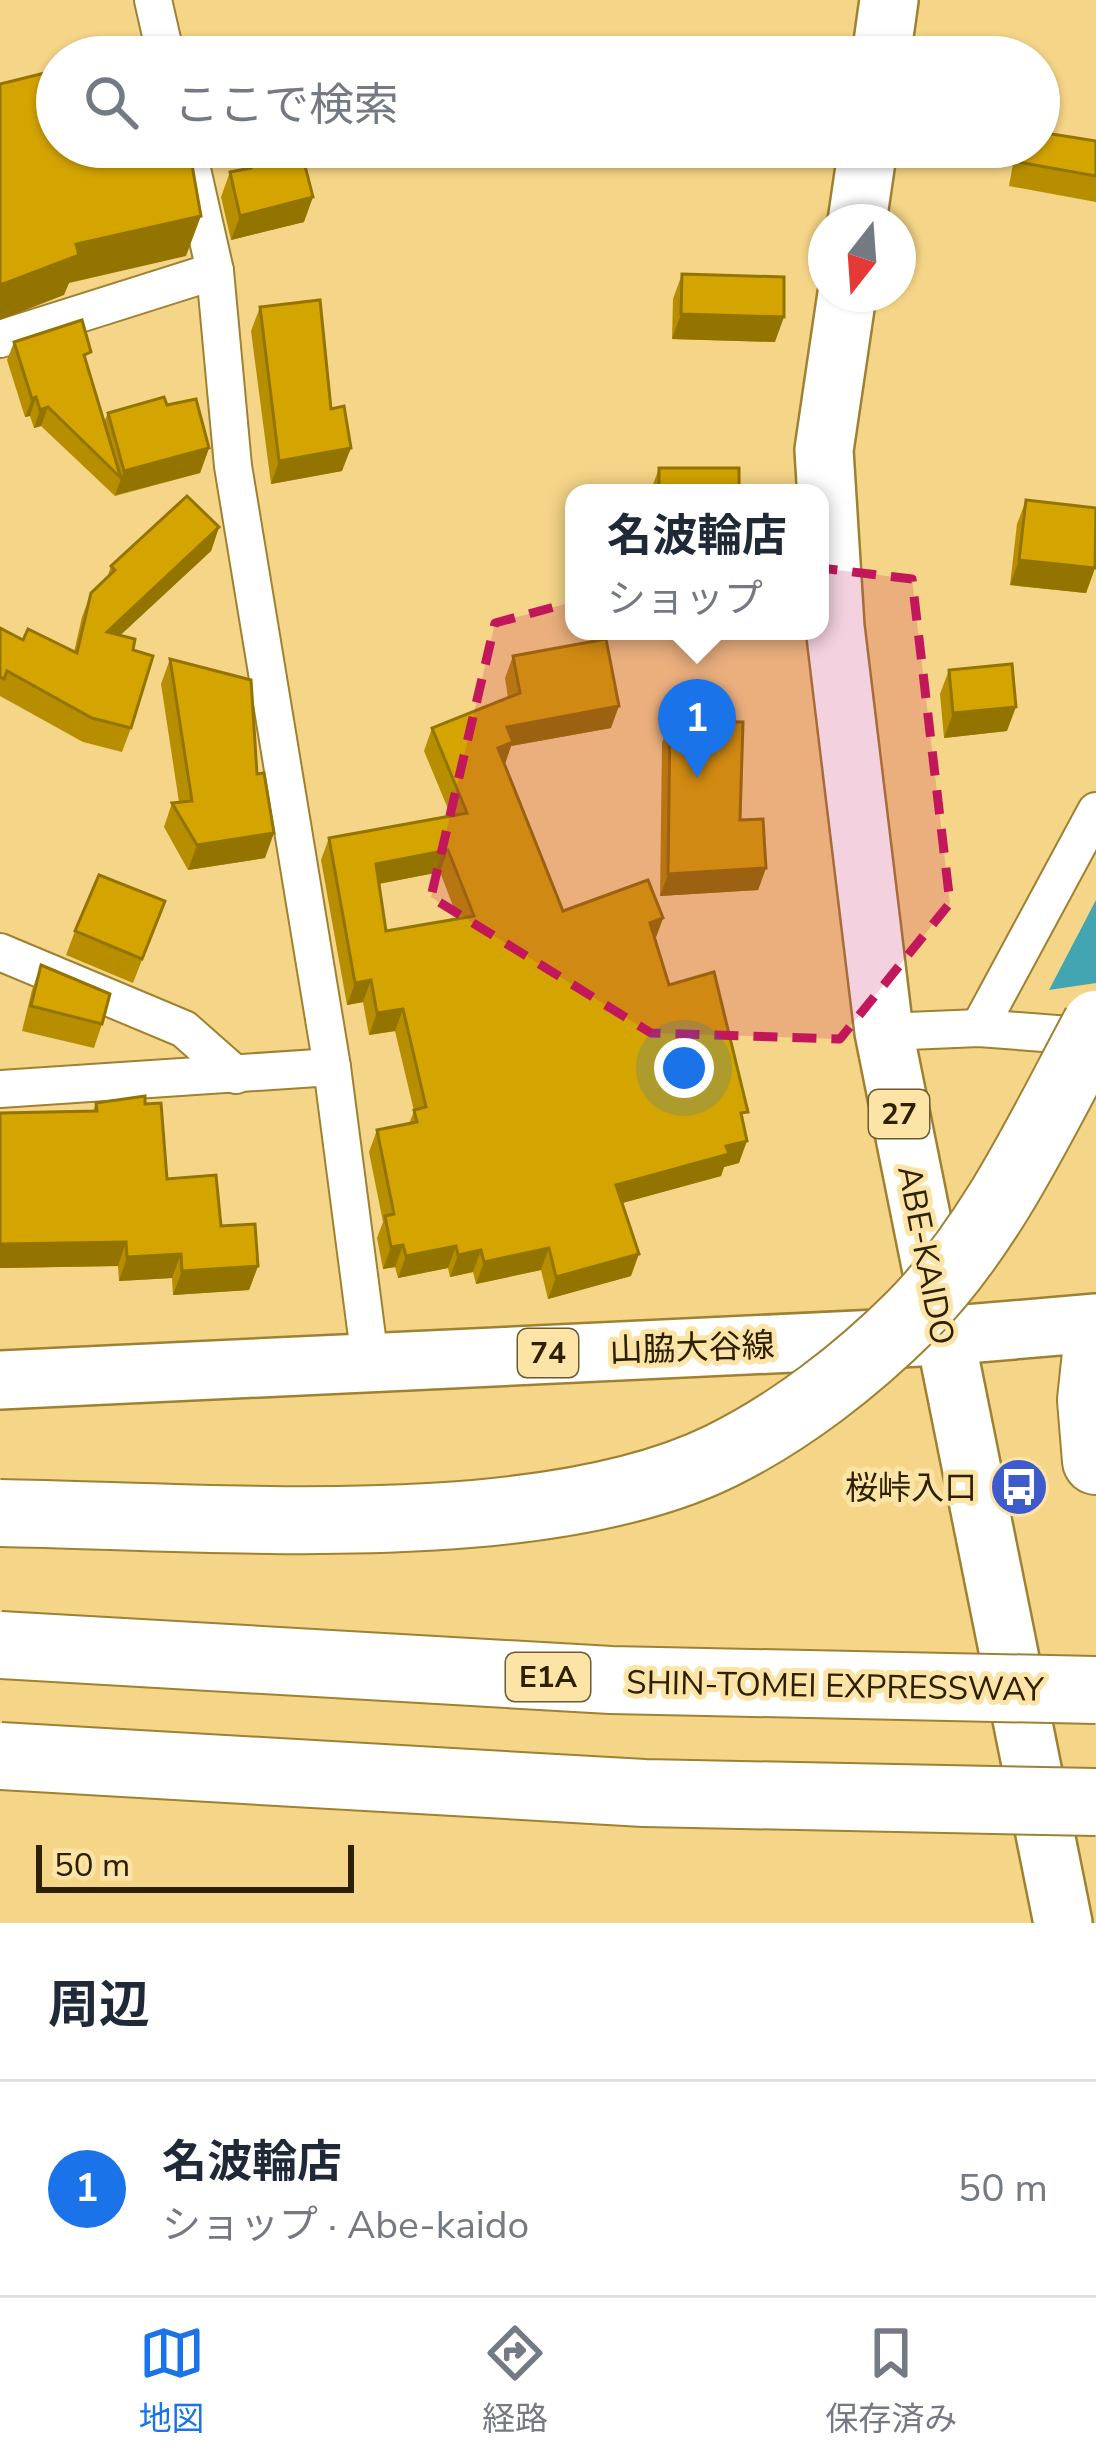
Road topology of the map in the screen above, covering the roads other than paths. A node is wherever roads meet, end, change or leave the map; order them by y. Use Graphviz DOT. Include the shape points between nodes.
graph roads {
  1 [pos="153,0"];
  2 [pos="889,0"];
  3 [pos="161,36"];
  4 [pos="884,36"];
  5 [pos="192,168"];
  6 [pos="865,168"];
  7 [pos="860,204"];
  8 [pos="215,271"];
  9 [pos="844,312"];
  10 [pos="0,339"];
  11 [pos="826,484"];
  12 [pos="829,524"];
  13 [pos="1096,811"];
  14 [pos="0,952"];
  15 [pos="1096,1024"];
  16 [pos="979,1028"];
  17 [pos="884,1032"];
  18 [pos="1096,1037"];
  19 [pos="332,1067"];
  20 [pos="236,1076"];
  21 [pos="0,1089"];
  22 [pos="1096,1323"];
  23 [pos="943,1336"];
  24 [pos="1096,1353"];
  25 [pos="370,1360"];
  26 [pos="0,1380"];
  27 [pos="1096,1461"];
  28 [pos="0,1513"];
  29 [pos="0,1645"];
  30 [pos="1096,1690"];
  31 [pos="0,1756"];
  32 [pos="1096,1802"];
  33 [pos="1063,1923"];
  1 -- 3 [label="street"];
  2 -- 4 [label="main road"];
  5 -- 8 [label="street"];
  6 -- 7 [label="main road"];
  8 -- 10 [label="street"];
  8 -- 19 [label="street" via="232,466"];
  9 -- 11 [label="main road, ABE-KAIDO / 27"];
  12 -- 17 [label="main road, ABE-KAIDO / 27"];
  13 -- 16 [label="street"];
  14 -- 20 [label="street" via="184,1029"];
  15 -- 28 [label="highway, bridge" via="976,1233 913,1314 818,1396 720,1457 610,1493 458,1514"];
  16 -- 17 [label="street"];
  16 -- 18 [label="street"];
  17 -- 23 [label="main road, ABE-KAIDO / 27"];
  19 -- 20 [label="street"];
  19 -- 25 [label="street"];
  20 -- 21 [label="street"];
  22 -- 23 [label="main road, 山脇大谷線 / 74"];
  23 -- 25 [label="main road, 山脇大谷線 / 74"];
  23 -- 33 [label="main road, ABE-KAIDO / 27"];
  24 -- 27 [label="highway"];
  25 -- 26 [label="main road, 山脇大谷線 / 74"];
  29 -- 30 [label="highway, SHIN-TOMEI EXPRESSWAY / E1A, bridge" via="611,1680"];
  31 -- 32 [label="highway, bridge" via="644,1792"];
}
